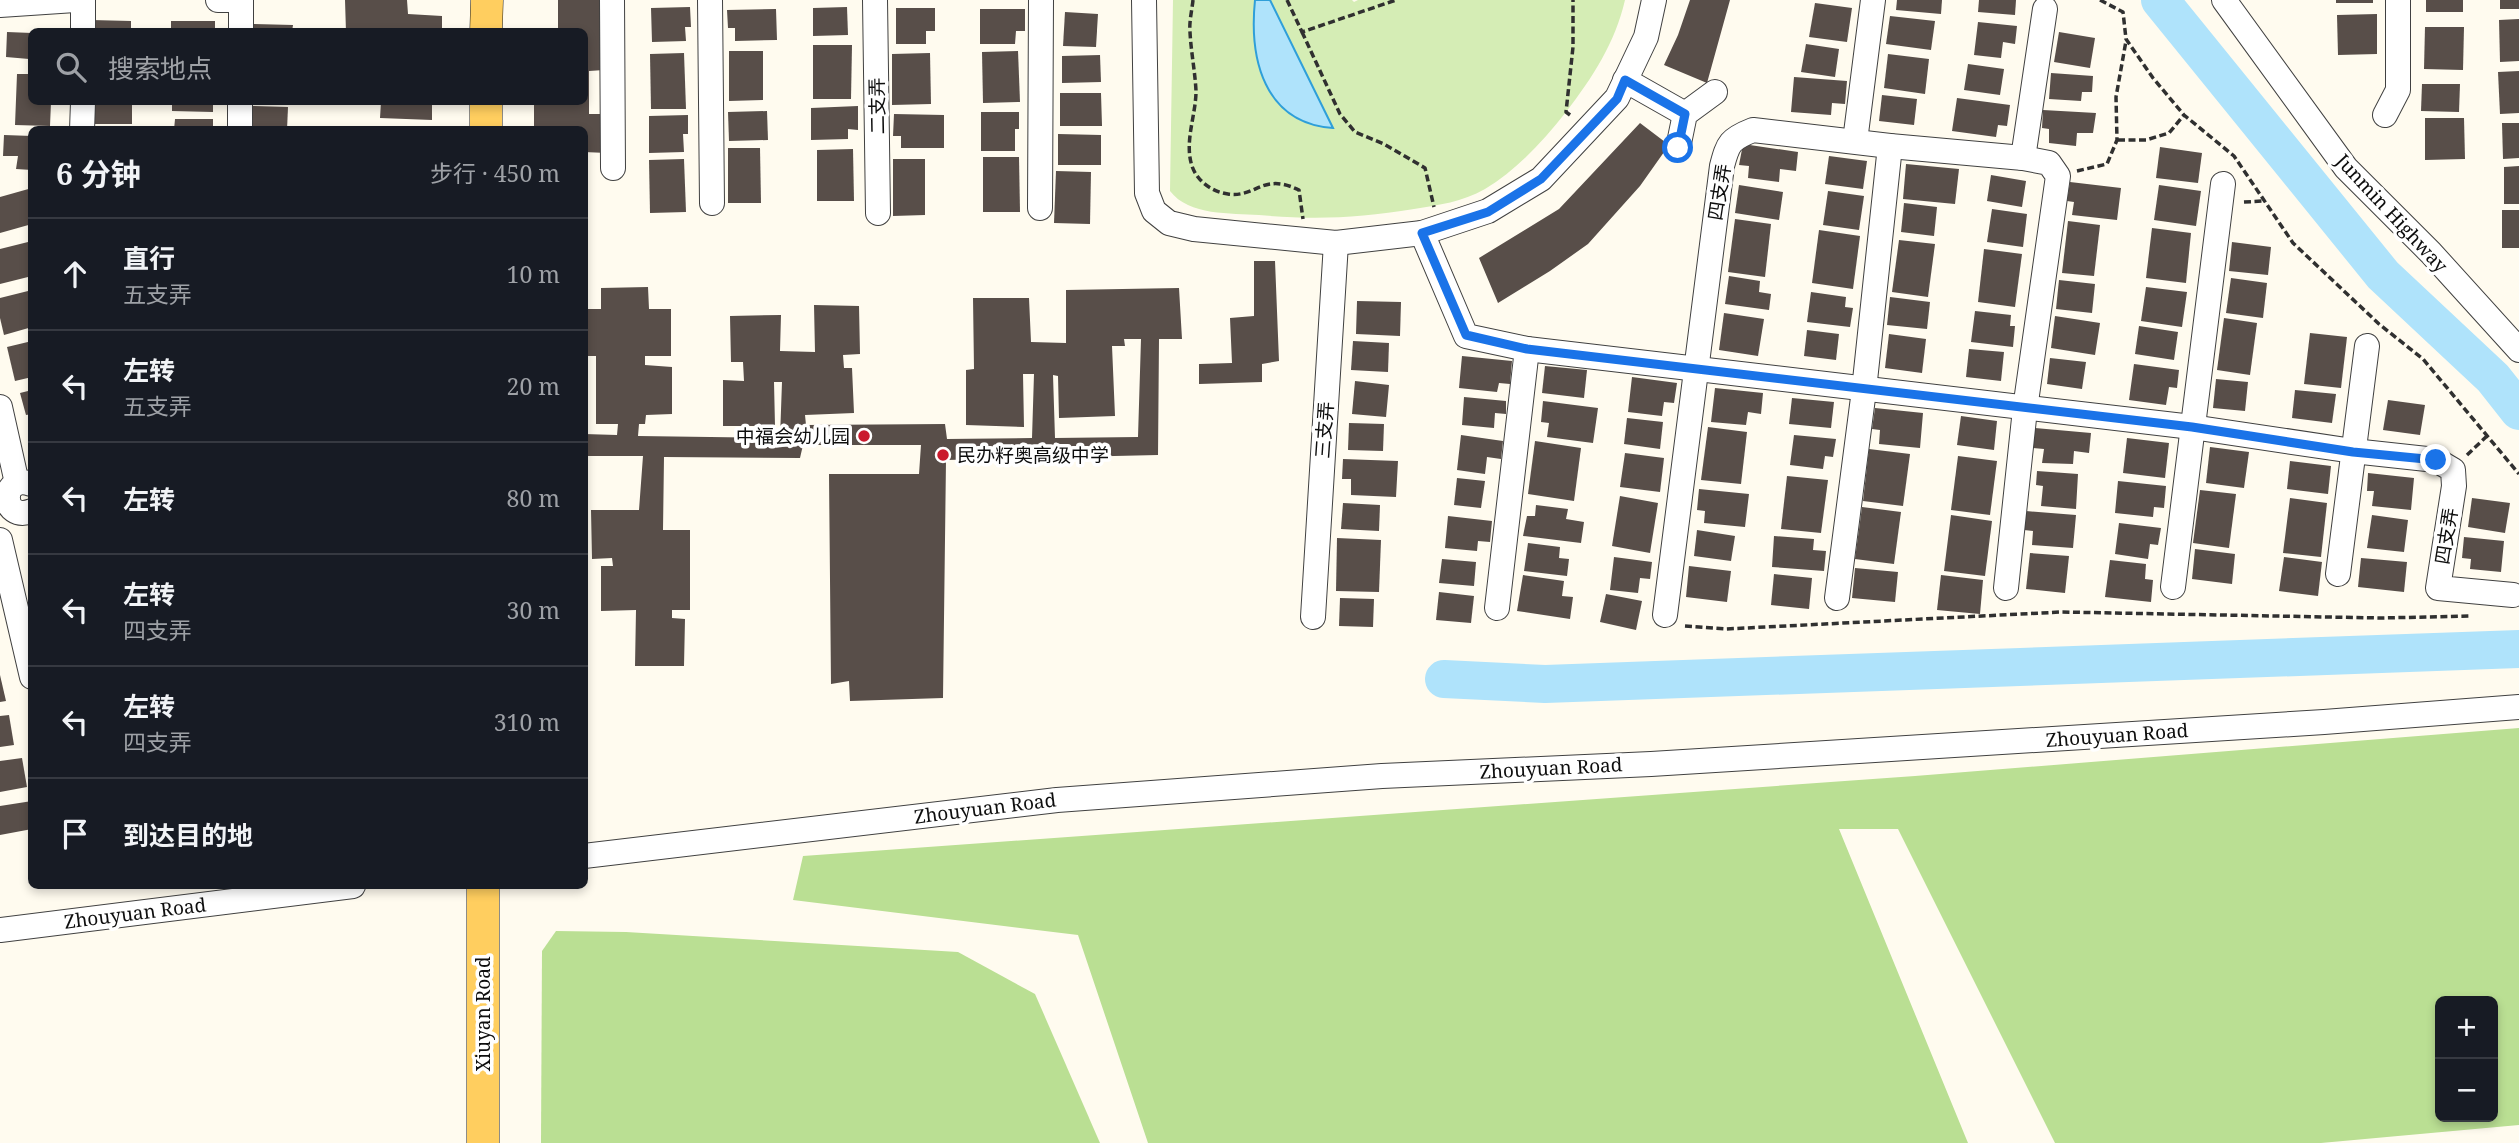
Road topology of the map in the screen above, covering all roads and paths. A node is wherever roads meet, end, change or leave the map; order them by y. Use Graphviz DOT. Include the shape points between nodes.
graph roads {
  1 [pos="75,0"];
  2 [pos="83,0"];
  3 [pos="218,0"];
  4 [pos="241,0"];
  5 [pos="486,0"];
  6 [pos="612,0"];
  7 [pos="710,0"];
  8 [pos="875,0"];
  9 [pos="1041,0"];
  10 [pos="1144,0"];
  11 [pos="1193,0"];
  12 [pos="1287,0"];
  13 [pos="1396,0"];
  14 [pos="1573,0"];
  15 [pos="1654,0"];
  16 [pos="1873,0"];
  17 [pos="2100,0"];
  18 [pos="2224,0"];
  19 [pos="2398,0"];
  20 [pos="0,5"];
  21 [pos="2045,9"];
  22 [pos="83,28"];
  23 [pos="241,28"];
  24 [pos="486,28"];
  25 [pos="1302,32"];
  26 [pos="2126,39"];
  27 [pos="1625,80"];
  28 [pos="1715,92"];
  29 [pos="83,105"];
  30 [pos="240,105"];
  31 [pos="486,105"];
  32 [pos="1685,114"];
  33 [pos="2184,115"];
  34 [pos="2385,115"];
  35 [pos="82,126"];
  36 [pos="240,126"];
  37 [pos="486,126"];
  38 [pos="1588,129"];
  39 [pos="2117,140"];
  40 [pos="1855,141"];
  41 [pos="1890,146"];
  42 [pos="1678,148"];
  43 [pos="2023,158"];
  44 [pos="613,169"];
  45 [pos="2058,176"];
  46 [pos="2223,184"];
  47 [pos="712,203"];
  48 [pos="1041,208"];
  49 [pos="878,213"];
  50 [pos="1430,231"];
  51 [pos="1303,239"];
  52 [pos="1336,243"];
  53 [pos="2367,346"];
  54 [pos="1527,349"];
  55 [pos="2519,350"];
  56 [pos="1695,370"];
  57 [pos="1864,390"];
  58 [pos="0,407"];
  59 [pos="2025,409"];
  60 [pos="2192,427"];
  61 [pos="2488,435"];
  62 [pos="2353,452"];
  63 [pos="2453,470"];
  64 [pos="2519,474"];
  65 [pos="24,484"];
  66 [pos="15,518"];
  67 [pos="0,540"];
  68 [pos="2338,574"];
  69 [pos="2173,587"];
  70 [pos="2006,588"];
  71 [pos="2513,595"];
  72 [pos="1837,598"];
  73 [pos="1497,608"];
  74 [pos="1665,615"];
  75 [pos="2478,616"];
  76 [pos="1313,617"];
  77 [pos="28,660"];
  78 [pos="2519,706"];
  79 [pos="588,856"];
  80 [pos="329,889"];
  81 [pos="483,889"];
  82 [pos="0,930"];
  83 [pos="483,1143"];
  1 -- 20 [label="street"];
  2 -- 22 [label="street"];
  3 -- 4 [label="street"];
  4 -- 23 [label="street"];
  5 -- 24 [label="main road"];
  6 -- 44 [label="street"];
  7 -- 47 [label="street"];
  8 -- 49 [label="street, 二支弄"];
  9 -- 48 [label="street"];
  10 -- 51 [label="street" via="1147,193 1153,211 1169,223 1194,229"];
  11 -- 51 [label="path" via="1190,31 1196,94 1191,164 1198,179 1229,194 1265,184 1285,183 1300,190"];
  12 -- 25 [label="path"];
  13 -- 25 [label="path"];
  14 -- 38 [label="path" via="1566,111"];
  15 -- 27 [label="street" via="1646,37"];
  16 -- 40 [label="street"];
  17 -- 26 [label="path" via="2123,12"];
  18 -- 55 [label="street, Junmin Highway" via="2346,168"];
  19 -- 34 [label="street" via="2398,90"];
  21 -- 43 [label="street"];
  25 -- 50 [label="path" via="1340,114 1355,132 1425,168"];
  26 -- 33 [label="path"];
  26 -- 39 [label="path" via="2116,97"];
  27 -- 32 [label="street"];
  27 -- 38 [label="street" via="1617,99"];
  28 -- 32 [label="street"];
  29 -- 35 [label="street"];
  30 -- 36 [label="street"];
  31 -- 37 [label="main road"];
  32 -- 42 [label="street"];
  33 -- 39 [label="path" via="2169,133 2146,140"];
  33 -- 61 [label="path" via="2234,156 2293,243 2423,359"];
  38 -- 50 [label="street" via="1541,179 1488,212"];
  39 -- 45 [label="path" via="2108,164"];
  40 -- 41 [label="street, 四支弄"];
  40 -- 56 [label="street, 四支弄" via="1753,130 1735,137 1726,148"];
  41 -- 43 [label="street, 四支弄"];
  41 -- 57 [label="street"];
  43 -- 45 [label="street, 四支弄" via="2049,163"];
  45 -- 59 [label="street"];
  46 -- 60 [label="street"];
  50 -- 52 [label="street"];
  50 -- 54 [label="street" via="1466,335"];
  51 -- 52 [label="street"];
  52 -- 76 [label="street, 三支弄"];
  53 -- 62 [label="street"];
  54 -- 56 [label="street"];
  54 -- 73 [label="street"];
  56 -- 57 [label="street"];
  56 -- 74 [label="street, 四支弄"];
  57 -- 59 [label="street"];
  57 -- 72 [label="street"];
  58 -- 65 [label="street"];
  59 -- 60 [label="street"];
  59 -- 70 [label="street"];
  60 -- 62 [label="street"];
  60 -- 69 [label="street"];
  61 -- 63 [label="path"];
  61 -- 64 [label="path"];
  62 -- 63 [label="street" via="2436,460"];
  62 -- 68 [label="street"];
  63 -- 71 [label="street, 四支弄" via="2438,588"];
  65 -- 66 [label="street" via="10,489 7,497"];
  67 -- 77 [label="street"];
  74 -- 75 [label="path" via="1668,625 1726,629 2061,612"];
  78 -- 79 [label="street, Zhouyuan Road" via="1070,799"];
  80 -- 82 [label="street, Zhouyuan Road"];
  81 -- 83 [label="main road, Xiuyan Road"];
}
